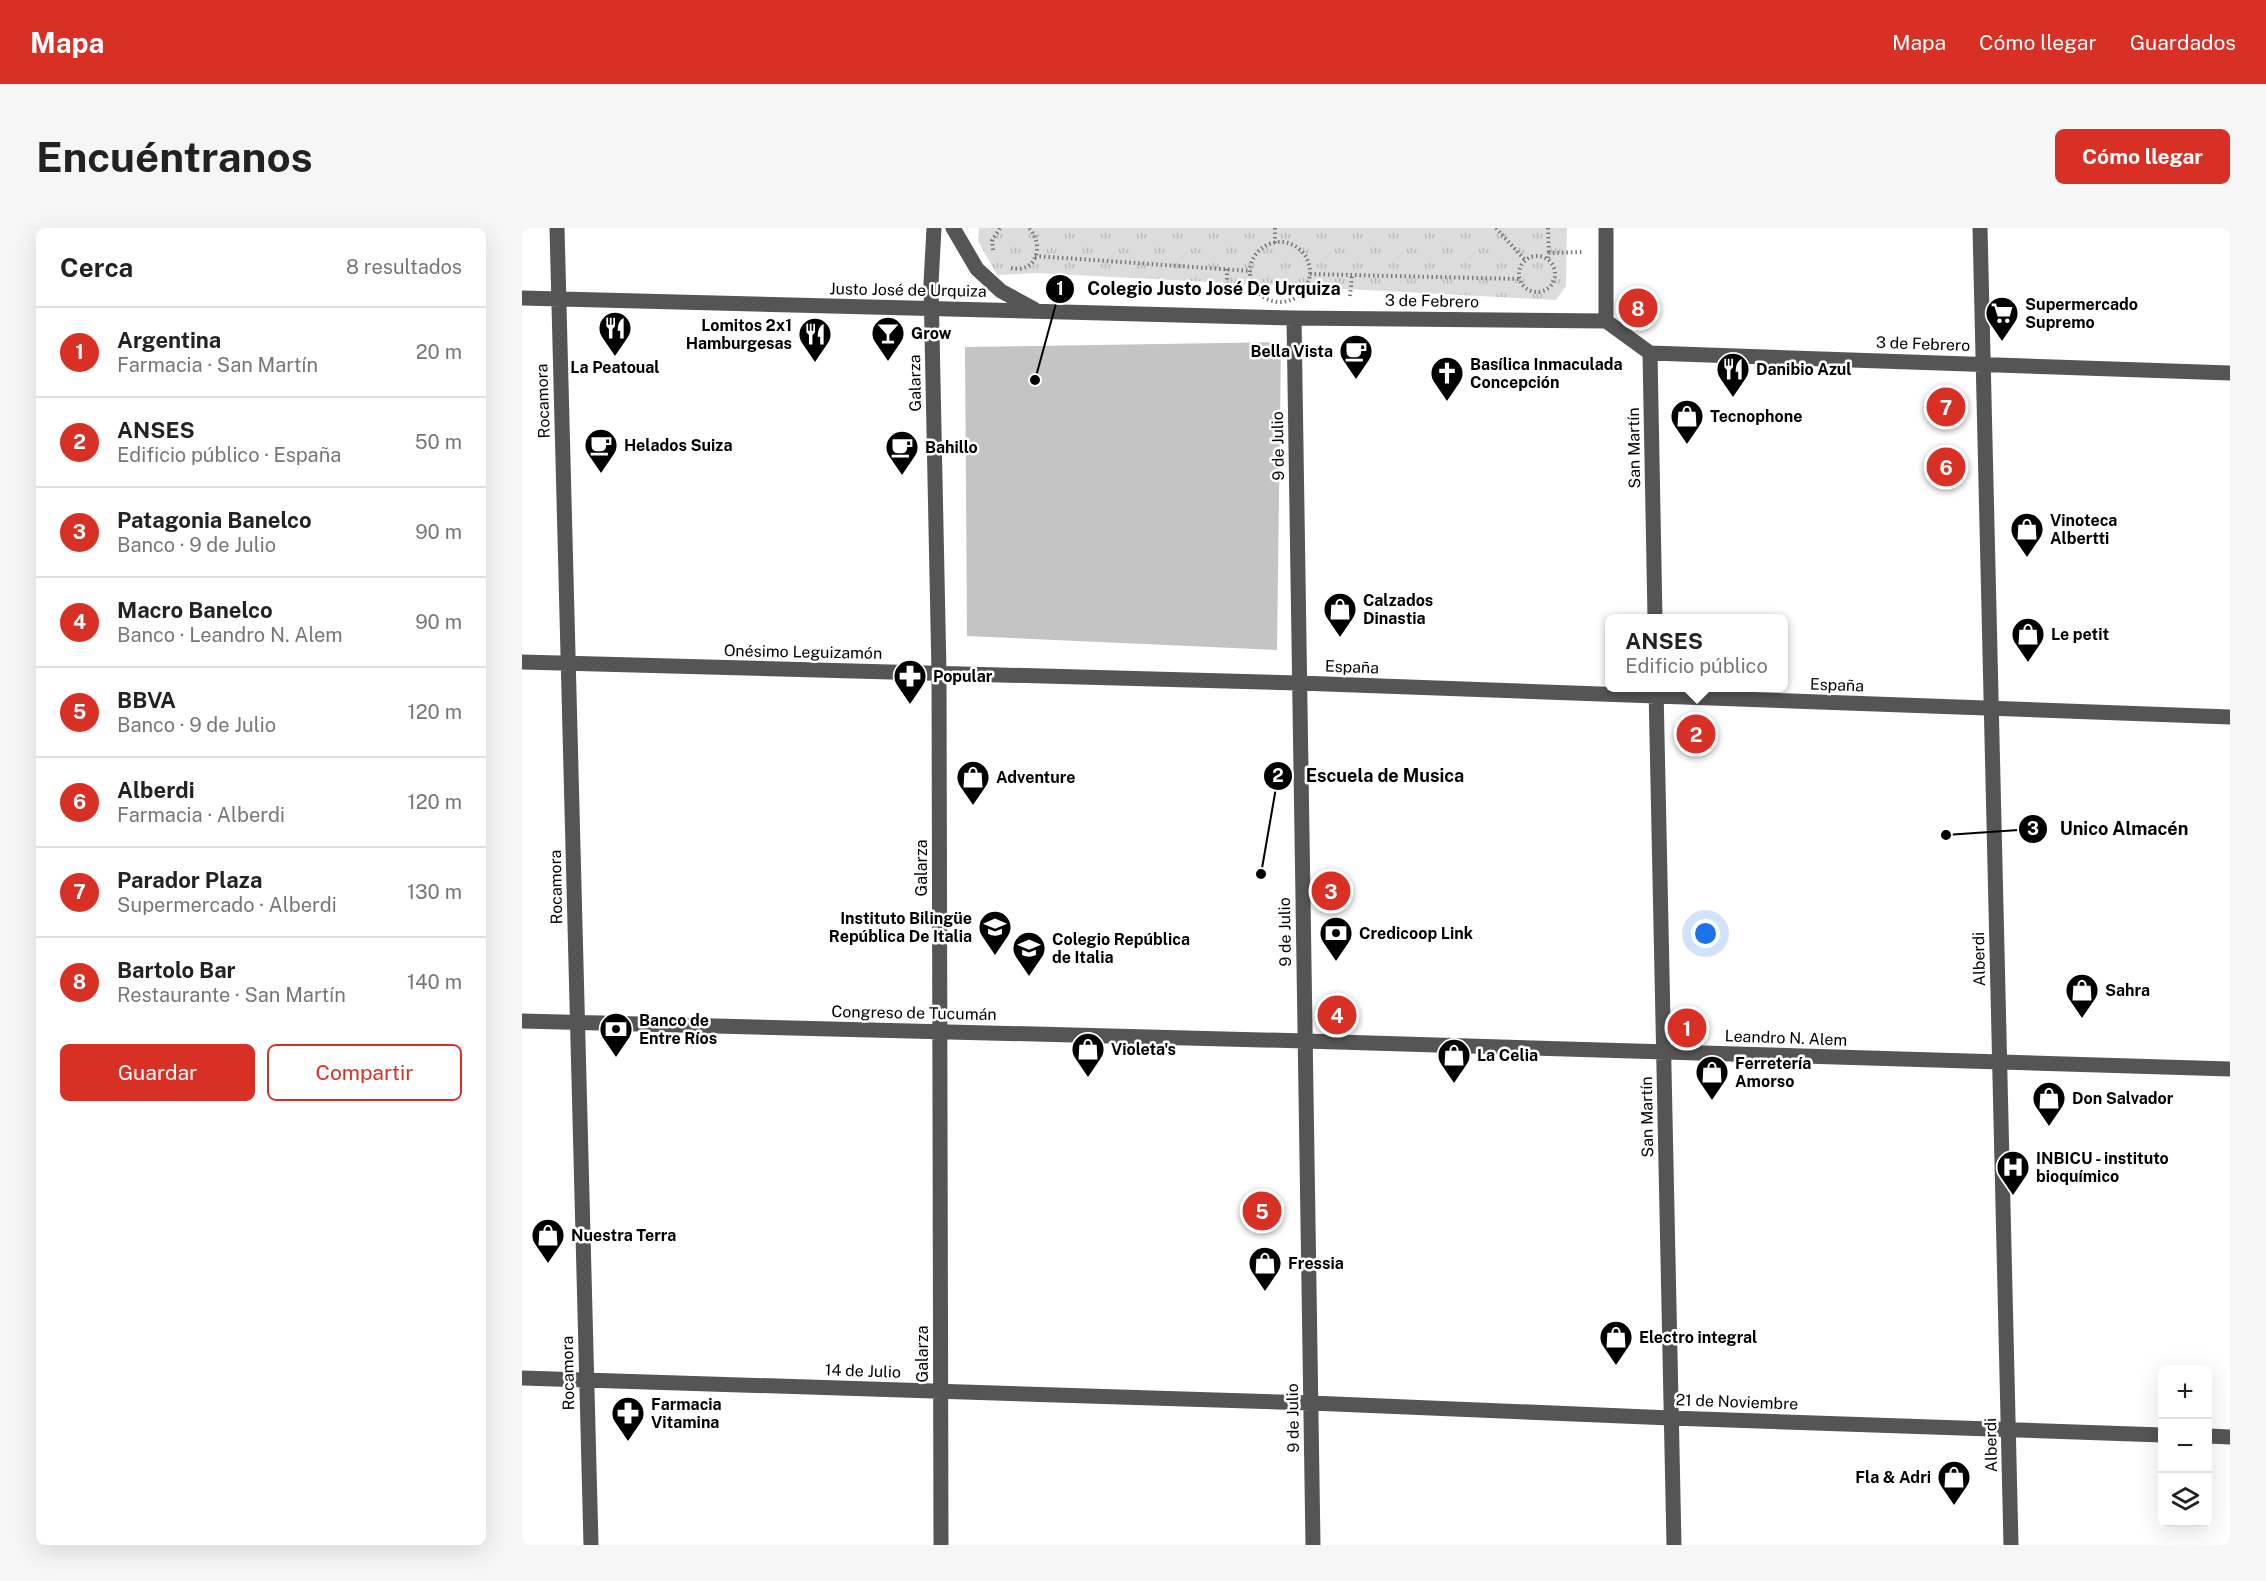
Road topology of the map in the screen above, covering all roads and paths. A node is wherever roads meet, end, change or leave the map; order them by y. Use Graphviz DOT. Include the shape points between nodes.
graph roads {
  1 [pos="557,228"];
  2 [pos="934,228"];
  3 [pos="953,228"];
  4 [pos="1000,228"];
  5 [pos="1275,228"];
  6 [pos="1496,228"];
  7 [pos="1548,228"];
  8 [pos="1606,228"];
  9 [pos="1980,228"];
  10 [pos="1032,229"];
  11 [pos="1275,243"];
  12 [pos="1606,252"];
  13 [pos="1549,253"];
  14 [pos="993,256"];
  15 [pos="1035,256"];
  16 [pos="1548,259"];
  17 [pos="1525,260"];
  18 [pos="1003,267"];
  19 [pos="1251,271"];
  20 [pos="1310,274"];
  21 [pos="1520,279"];
  22 [pos="522,298"];
  23 [pos="558,299"];
  24 [pos="931,309"];
  25 [pos="1038,311"];
  26 [pos="1294,318"];
  27 [pos="1606,321"];
  28 [pos="1650,353"];
  29 [pos="1983,364"];
  30 [pos="2230,372"];
  31 [pos="1655,614"];
  32 [pos="522,662"];
  33 [pos="568,663"];
  34 [pos="939,673"];
  35 [pos="1299,683"];
  36 [pos="1605,691"];
  37 [pos="1657,692"];
  38 [pos="1992,708"];
  39 [pos="2230,717"];
  40 [pos="522,1021"];
  41 [pos="578,1022"];
  42 [pos="940,1032"];
  43 [pos="1305,1041"];
  44 [pos="1664,1053"];
  45 [pos="2000,1062"];
  46 [pos="2230,1069"];
  47 [pos="522,1378"];
  48 [pos="586,1380"];
  49 [pos="940,1391"];
  50 [pos="1311,1403"];
  51 [pos="1671,1418"];
  52 [pos="2009,1429"];
  53 [pos="2158,1434"];
  54 [pos="2212,1436"];
  55 [pos="2230,1437"];
  56 [pos="591,1545"];
  57 [pos="941,1545"];
  58 [pos="1313,1545"];
  59 [pos="1674,1545"];
  60 [pos="2012,1545"];
  1 -- 23 [label="street, Rocamora"];
  2 -- 24 [label="street, Galarza"];
  3 -- 25 [label="street" via="977,269 1000,291"];
  4 -- 14 [label="path" via="992,241"];
  5 -- 11 [label="path"];
  6 -- 17 [label="path"];
  7 -- 13 [label="path"];
  8 -- 12 [label="street"];
  9 -- 29 [label="street, Alberdi"];
  10 -- 15 [label="path" via="1038,251"];
  11 -- 19 [label="path" via="1254,258"];
  11 -- 20 [label="path" via="1289,243 1300,250 1308,261"];
  12 -- 13 [label="path"];
  12 -- 27 [label="street"];
  13 -- 16 [label="path"];
  15 -- 18 [label="path" via="1031,264 1018,270"];
  15 -- 19 [label="path"];
  16 -- 17 [label="path" via="1533,255"];
  16 -- 21 [label="path" via="1555,276 1544,291 1533,292"];
  17 -- 21 [label="path"];
  19 -- 20 [label="path" via="1252,284 1260,295 1285,302 1298,297 1307,287"];
  20 -- 21 [label="path"];
  22 -- 23 [label="street, Justo José de Urquiza"];
  23 -- 24 [label="street, Justo José de Urquiza"];
  23 -- 33 [label="street, Rocamora"];
  24 -- 25 [label="street, Justo José de Urquiza"];
  24 -- 34 [label="street, Galarza"];
  25 -- 26 [label="street, Justo José de Urquiza"];
  26 -- 27 [label="street, 3 de Febrero"];
  26 -- 35 [label="street, 9 de Julio"];
  27 -- 28 [label="street"];
  28 -- 29 [label="street, 3 de Febrero"];
  28 -- 31 [label="street, San Martín"];
  29 -- 30 [label="street, 3 de Febrero"];
  29 -- 38 [label="street, Alberdi"];
  32 -- 33 [label="street, Onésimo Leguizamón"];
  33 -- 34 [label="street, Onésimo Leguizamón"];
  33 -- 41 [label="street, Rocamora"];
  34 -- 35 [label="street, Onésimo Leguizamón"];
  34 -- 42 [label="street, Galarza"];
  35 -- 36 [label="street, España"];
  35 -- 43 [label="street, 9 de Julio"];
  37 -- 38 [label="street, España"];
  37 -- 44 [label="street, San Martín"];
  38 -- 39 [label="street, España"];
  38 -- 45 [label="street, Alberdi"];
  40 -- 41 [label="street, Congreso de Tucumán"];
  41 -- 42 [label="street, Congreso de Tucumán"];
  41 -- 48 [label="street, Rocamora"];
  42 -- 43 [label="street, Congreso de Tucumán"];
  42 -- 49 [label="street, Galarza"];
  43 -- 44 [label="street, Leandro N. Alem"];
  43 -- 50 [label="street, 9 de Julio"];
  44 -- 45 [label="street, Leandro N. Alem"];
  44 -- 51 [label="street, San Martín"];
  45 -- 46 [label="street, Leandro N. Alem"];
  45 -- 52 [label="street, Alberdi"];
  47 -- 48 [label="street, 14 de Julio"];
  48 -- 49 [label="street, 14 de Julio"];
  48 -- 56 [label="street, Rocamora"];
  49 -- 50 [label="street, 14 de Julio"];
  49 -- 57 [label="street, Galarza"];
  50 -- 51 [label="street, 21 de Noviembre"];
  50 -- 58 [label="street, 9 de Julio"];
  51 -- 52 [label="street, 21 de Noviembre"];
  51 -- 59 [label="street, San Martín"];
  52 -- 53 [label="street, 21 de Noviembre"];
  52 -- 60 [label="street, Alberdi"];
  54 -- 55 [label="street"];
}
